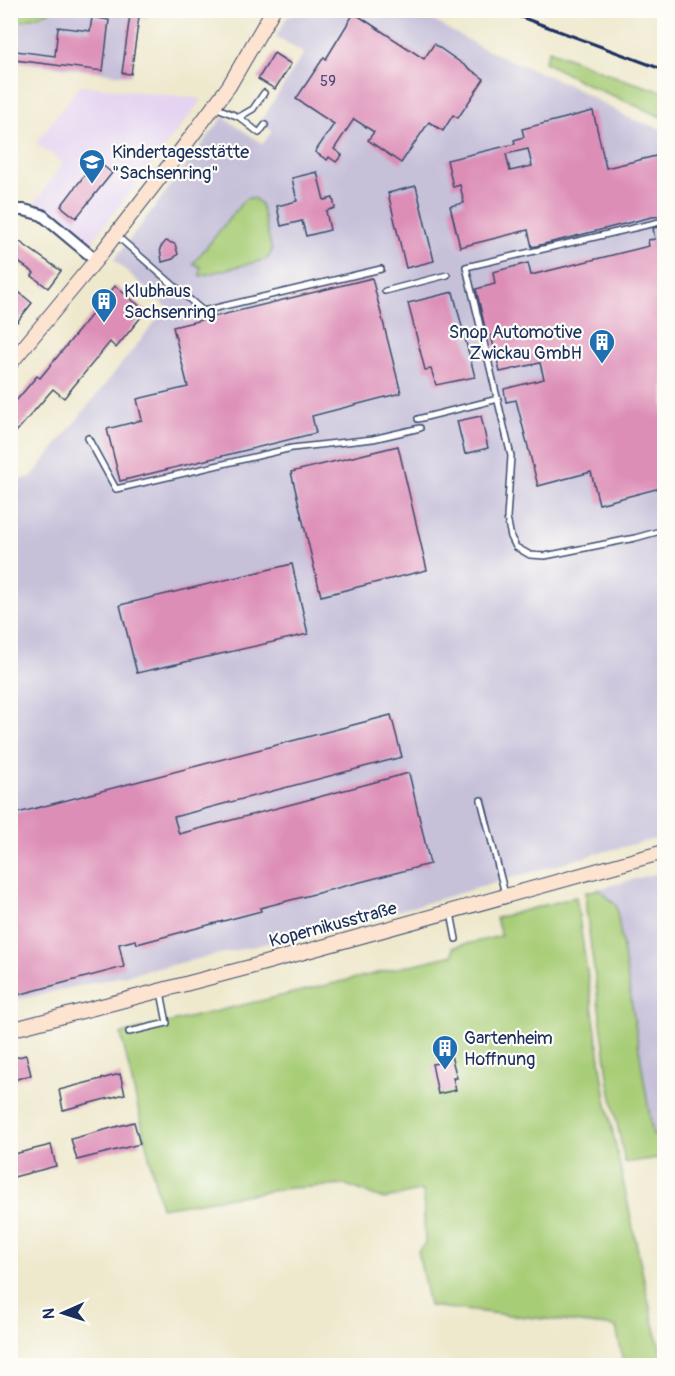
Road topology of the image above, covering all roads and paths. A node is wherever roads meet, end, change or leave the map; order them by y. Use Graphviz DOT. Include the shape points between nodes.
graph roads {
  1 [pos="273,10"];
  2 [pos="264,93"];
  3 [pos="214,106"];
  4 [pos="239,117"];
  5 [pos="265,125"];
  6 [pos="10,210"];
  7 [pos="664,220"];
  8 [pos="116,235"];
  9 [pos="96,260"];
  10 [pos="381,268"];
  11 [pos="447,275"];
  12 [pos="385,291"];
  13 [pos="10,364"];
  14 [pos="498,399"];
  15 [pos="418,419"];
  16 [pos="420,428"];
  17 [pos="88,438"];
  18 [pos="664,530"];
  19 [pos="481,800"];
  20 [pos="664,852"];
  21 [pos="506,896"];
  22 [pos="451,912"];
  23 [pos="456,939"];
  24 [pos="161,990"];
  25 [pos="10,1030"];
  26 [pos="129,1032"];
  1 -- 3 [label="street"];
  2 -- 4 [label="lane" via="253,109"];
  3 -- 4 [label="lane"];
  3 -- 8 [label="street"];
  4 -- 5 [label="lane" via="260,133"];
  6 -- 9 [label="street" via="42,215"];
  7 -- 14 [label="lane" via="466,267"];
  8 -- 9 [label="street"];
  8 -- 10 [label="lane" via="203,311"];
  9 -- 13 [label="street"];
  11 -- 12 [label="lane"];
  14 -- 15 [label="lane"];
  14 -- 18 [label="lane" via="511,456 507,518 516,547 530,555 545,556"];
  16 -- 17 [label="lane" via="373,439 292,448 116,489"];
  19 -- 21 [label="lane"];
  20 -- 21 [label="street, Kopernikusstraße"];
  21 -- 22 [label="street, Kopernikusstraße"];
  22 -- 23 [label="lane"];
  22 -- 24 [label="street, Kopernikusstraße"];
  24 -- 25 [label="street, Kopernikusstraße"];
  24 -- 26 [label="lane" via="167,1023"];
}
